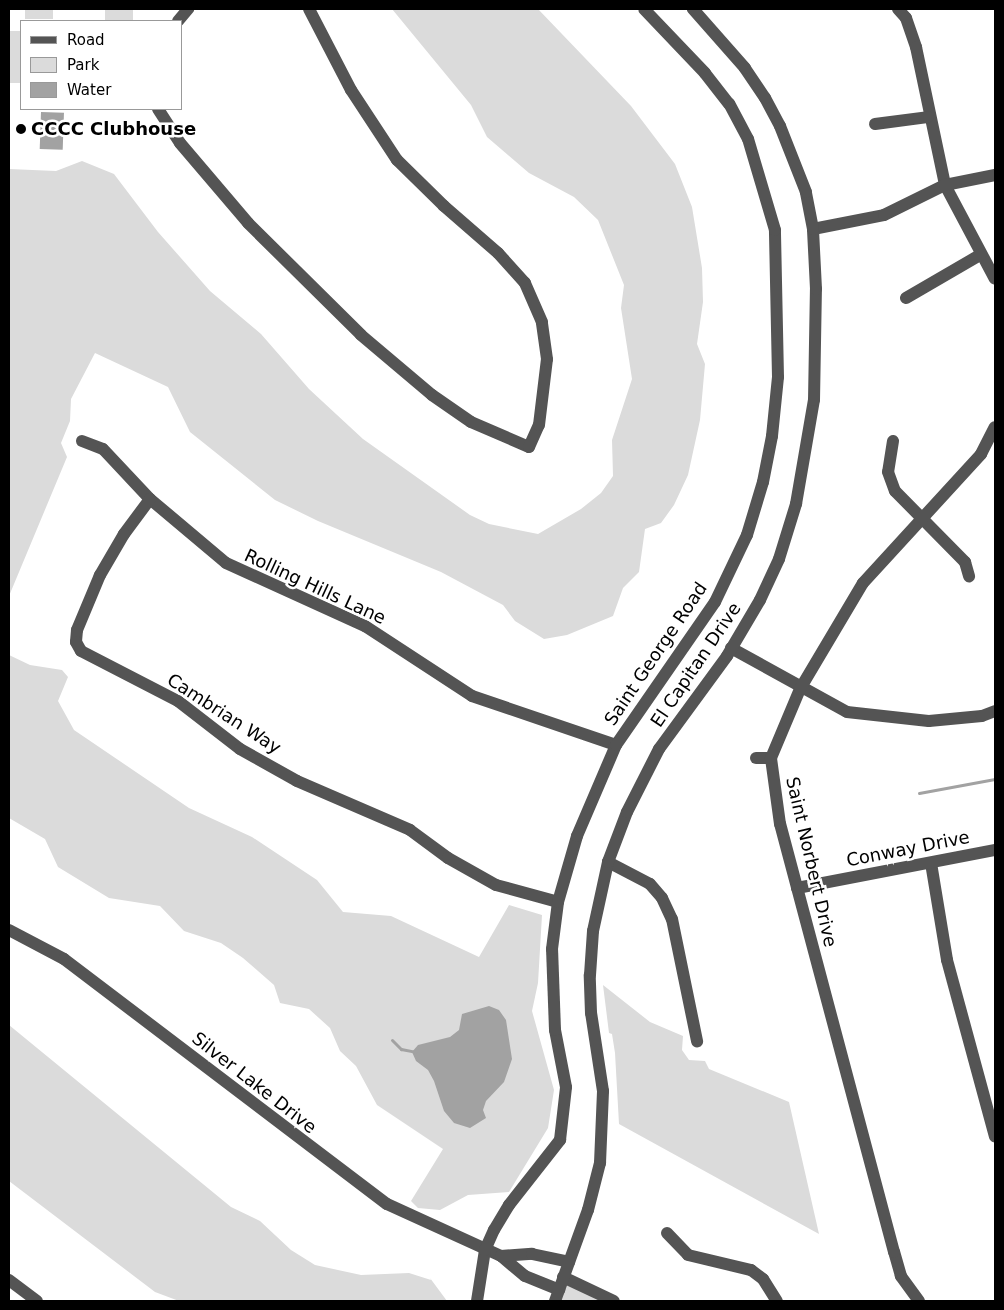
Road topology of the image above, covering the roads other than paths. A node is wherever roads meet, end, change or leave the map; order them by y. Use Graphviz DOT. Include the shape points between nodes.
graph roads {
  1 [pos="188,9"];
  2 [pos="309,9"];
  3 [pos="644,9"];
  4 [pos="693,9"];
  5 [pos="898,9"];
  6 [pos="179,20"];
  7 [pos="159,110"];
  8 [pos="928,117"];
  9 [pos="875,124"];
  10 [pos="995,176"];
  11 [pos="945,185"];
  12 [pos="813,229"];
  13 [pos="980,256"];
  14 [pos="995,279"];
  15 [pos="906,298"];
  16 [pos="995,427"];
  17 [pos="82,441"];
  18 [pos="893,441"];
  19 [pos="150,499"];
  20 [pos="923,520"];
  21 [pos="969,576"];
  22 [pos="731,648"];
  23 [pos="800,689"];
  24 [pos="995,711"];
  25 [pos="616,745"];
  26 [pos="756,758"];
  27 [pos="771,758"];
  28 [pos="995,850"];
  29 [pos="608,862"];
  30 [pos="931,863"];
  31 [pos="797,888"];
  32 [pos="558,902"];
  33 [pos="9,930"];
  34 [pos="697,1041"];
  35 [pos="995,1137"];
  36 [pos="667,1233"];
  37 [pos="485,1250"];
  38 [pos="501,1256"];
  39 [pos="569,1262"];
  40 [pos="563,1277"];
  41 [pos="9,1280"];
  42 [pos="557,1296"];
  43 [pos="37,1301"];
  44 [pos="477,1301"];
  45 [pos="614,1301"];
  46 [pos="776,1301"];
  47 [pos="919,1301"];
  1 -- 6 [label="street"];
  2 -- 7 [label="street" via="351,90 398,160 498,253 525,283 542,322 547,358 539,425 529,447 471,422 432,395 361,335 248,223 180,143"];
  3 -- 25 [label="street, Saint George Road" via="705,73 729,104 748,139 775,230 778,377 763,482 747,535 715,602"];
  4 -- 12 [label="street, El Capitan Drive" via="745,68 765,98 780,126 806,192"];
  5 -- 8 [label="street" via="906,18 916,47"];
  8 -- 9 [label="street"];
  8 -- 11 [label="street"];
  10 -- 11 [label="street"];
  11 -- 12 [label="street" via="884,215"];
  11 -- 13 [label="street"];
  12 -- 22 [label="street, El Capitan Drive" via="817,331 810,438 796,504 779,559 760,600"];
  13 -- 14 [label="street"];
  13 -- 15 [label="street"];
  16 -- 20 [label="street, Saint Norbert Drive" via="981,454"];
  17 -- 19 [label="street, Rolling Hills Lane" via="103,449"];
  18 -- 20 [label="street" via="888,472 894,491"];
  19 -- 25 [label="street, Rolling Hills Lane" via="226,564 365,626 472,696"];
  19 -- 32 [label="street, Cambrian Way" via="124,534 100,576 77,630 76,642 81,651 178,701 240,749 297,781 410,830 448,858 496,885"];
  20 -- 21 [label="street" via="965,562"];
  20 -- 23 [label="street, Saint Norbert Drive" via="863,582"];
  22 -- 23 [label="street"];
  22 -- 29 [label="street, El Capitan Drive" via="660,749 627,812"];
  23 -- 24 [label="street" via="847,712 928,721 982,716"];
  23 -- 27 [label="street, Saint Norbert Drive"];
  25 -- 32 [label="street, Saint George Road" via="586,809"];
  26 -- 27 [label="street"];
  27 -- 31 [label="street, Saint Norbert Drive" via="780,824"];
  28 -- 30 [label="street, Conway Drive"];
  29 -- 34 [label="street" via="650,884 672,918"];
  29 -- 39 [label="street, El Capitan Drive" via="593,931 590,975 591,1012 603,1091 602,1139 595,1186"];
  30 -- 31 [label="street, Conway Drive"];
  30 -- 35 [label="street" via="947,960"];
  31 -- 47 [label="street, Saint Norbert Drive" via="894,1252 902,1276"];
  32 -- 37 [label="street, Saint George Road" via="552,949 552,986 555,1030 566,1088 562,1131 560,1140 540,1168 509,1205"];
  33 -- 37 [label="street, Silver Lake Drive" via="64,959 386,1204"];
  36 -- 46 [label="street" via="688,1254 750,1270 763,1279"];
  37 -- 38 [label="street, Silver Lake Drive"];
  37 -- 44 [label="street, Saint George Road"];
  38 -- 39 [label="street" via="532,1254"];
  38 -- 42 [label="street"];
  39 -- 40 [label="street, El Capitan Drive"];
  40 -- 42 [label="street, El Capitan Drive"];
  40 -- 45 [label="street"];
  41 -- 43 [label="street"];
}
